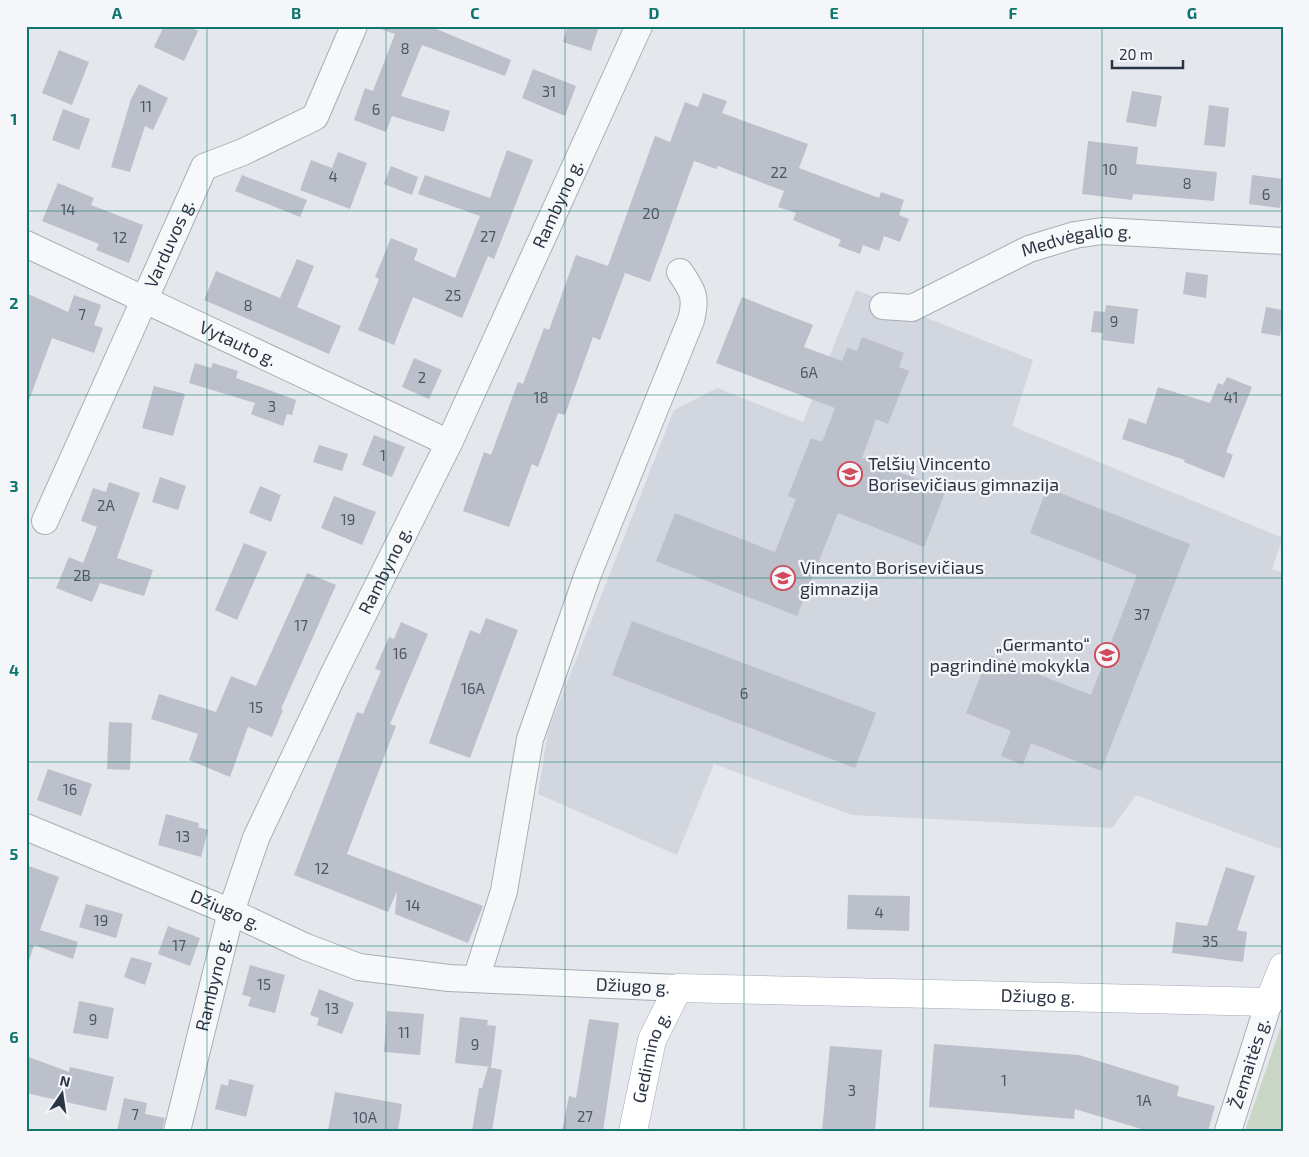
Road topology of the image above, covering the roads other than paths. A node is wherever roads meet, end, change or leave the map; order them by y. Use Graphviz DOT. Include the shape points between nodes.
graph roads {
  1 [pos="354,26"];
  2 [pos="639,26"];
  3 [pos="1283,241"];
  4 [pos="26,244"];
  5 [pos="680,272"];
  6 [pos="144,299"];
  7 [pos="883,306"];
  8 [pos="448,444"];
  9 [pos="45,521"];
  10 [pos="26,827"];
  11 [pos="231,912"];
  12 [pos="1283,967"];
  13 [pos="476,979"];
  14 [pos="678,988"];
  15 [pos="1269,1002"];
  16 [pos="177,1131"];
  17 [pos="633,1131"];
  18 [pos="1228,1131"];
  1 -- 6 [label="street, Varduvos g." via="315,116 244,152 204,167"];
  2 -- 8 [label="street, Rambyno g."];
  3 -- 7 [label="street, Medvėgalio g." via="1102,231 1075,235 1030,249 912,308"];
  4 -- 6 [label="street, Vytauto g."];
  5 -- 13 [label="street" via="692,288 696,302 691,320 588,574 530,739 504,891"];
  6 -- 8 [label="street, Vytauto g."];
  6 -- 9 [label="street, Varduvos g."];
  8 -- 11 [label="street, Rambyno g." via="256,838"];
  10 -- 11 [label="street, Džiugo g."];
  11 -- 13 [label="street, Džiugo g." via="306,947 359,967"];
  11 -- 16 [label="street, Rambyno g."];
  12 -- 15 [label="main road, Žemaitės g."];
  13 -- 14 [label="street, Džiugo g."];
  14 -- 15 [label="main road, Džiugo g."];
  14 -- 17 [label="main road, Gedimino g." via="652,1040"];
  15 -- 18 [label="street, Žemaitės g."];
}
